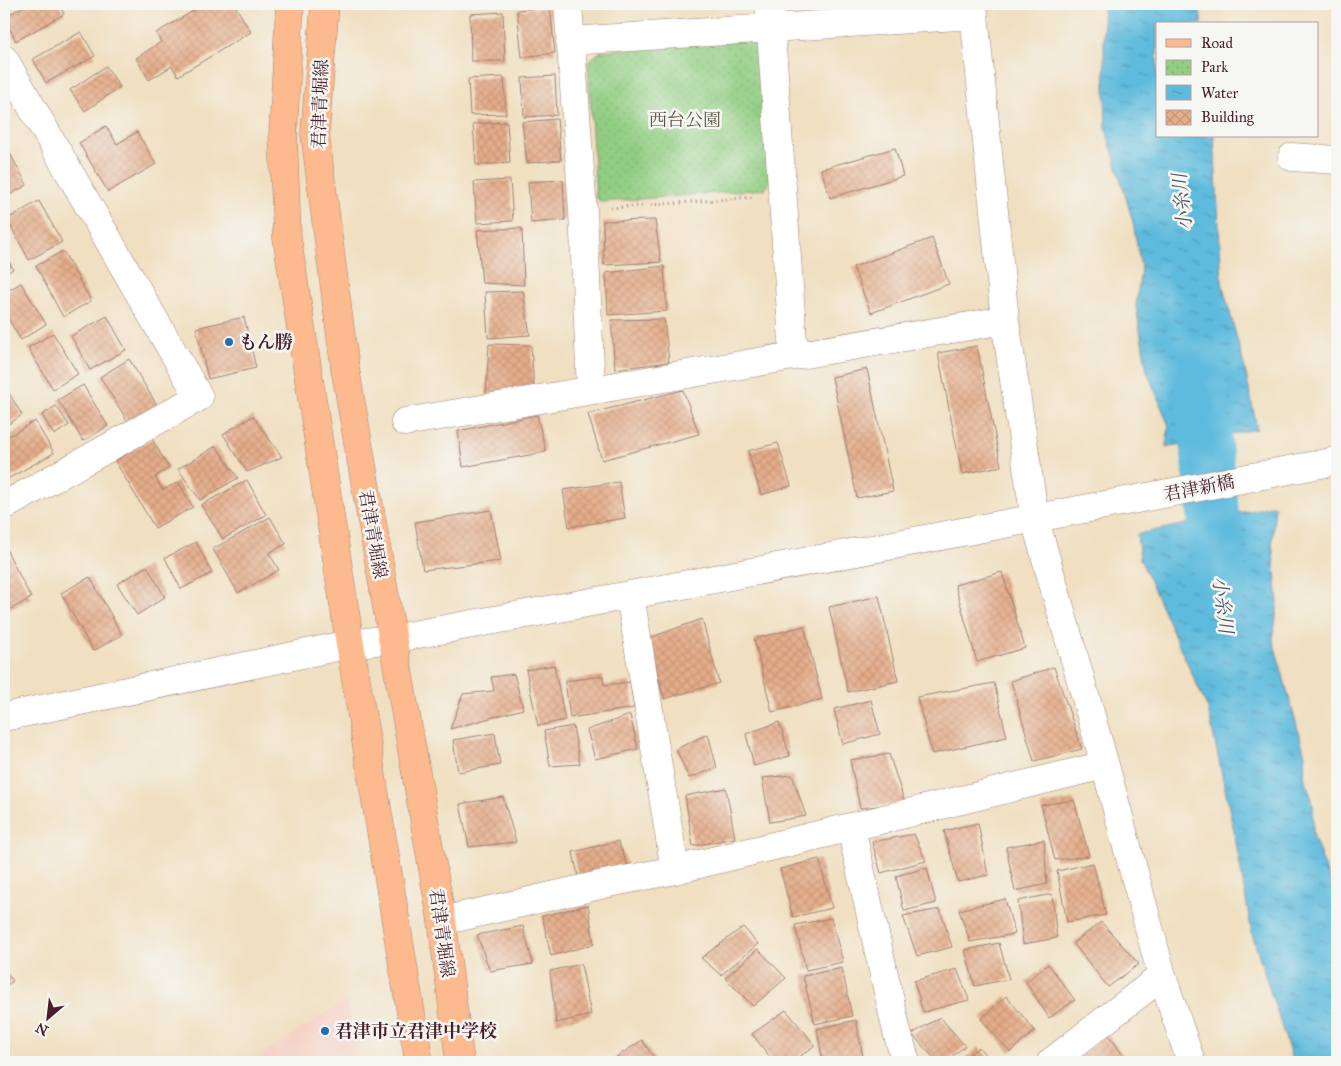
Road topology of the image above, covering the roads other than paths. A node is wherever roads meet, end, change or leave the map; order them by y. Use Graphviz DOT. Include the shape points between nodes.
graph roads {
  1 [pos="290,4"];
  2 [pos="325,4"];
  3 [pos="568,4"];
  4 [pos="973,9"];
  5 [pos="770,16"];
  6 [pos="570,41"];
  7 [pos="4,59"];
  8 [pos="1292,157"];
  9 [pos="1337,160"];
  10 [pos="1005,320"];
  11 [pos="794,356"];
  12 [pos="591,390"];
  13 [pos="405,422"];
  14 [pos="1337,461"];
  15 [pos="4,506"];
  16 [pos="1035,520"];
  17 [pos="630,595"];
  18 [pos="391,639"];
  19 [pos="350,644"];
  20 [pos="4,717"];
  21 [pos="1105,765"];
  22 [pos="851,828"];
  23 [pos="675,870"];
  24 [pos="442,921"];
  25 [pos="1162,976"];
  26 [pos="419,1062"];
  27 [pos="460,1062"];
  28 [pos="906,1062"];
  29 [pos="1051,1062"];
  30 [pos="1191,1062"];
  1 -- 19 [label="main road, 君津青堀線" via="283,134 288,238"];
  2 -- 18 [label="main road, 君津青堀線" via="315,134 345,368"];
  3 -- 6 [label="street"];
  4 -- 5 [label="street"];
  4 -- 10 [label="street"];
  5 -- 6 [label="street"];
  5 -- 11 [label="street"];
  6 -- 12 [label="street" via="583,210"];
  7 -- 15 [label="street" via="198,397"];
  8 -- 9 [label="street"];
  10 -- 11 [label="street"];
  10 -- 16 [label="street"];
  11 -- 12 [label="street"];
  12 -- 13 [label="street"];
  14 -- 16 [label="street, 君津新橋"];
  16 -- 17 [label="street, 君津新橋"];
  16 -- 21 [label="street"];
  17 -- 18 [label="street, 君津新橋"];
  17 -- 23 [label="street"];
  18 -- 19 [label="street, 君津新橋"];
  18 -- 24 [label="main road, 君津青堀線"];
  19 -- 20 [label="street, 君津新橋"];
  19 -- 26 [label="main road, 君津青堀線"];
  21 -- 22 [label="street"];
  21 -- 25 [label="street"];
  22 -- 23 [label="street"];
  22 -- 28 [label="street"];
  23 -- 24 [label="street"];
  24 -- 27 [label="main road, 君津青堀線"];
  25 -- 29 [label="street"];
  25 -- 30 [label="street"];
}
